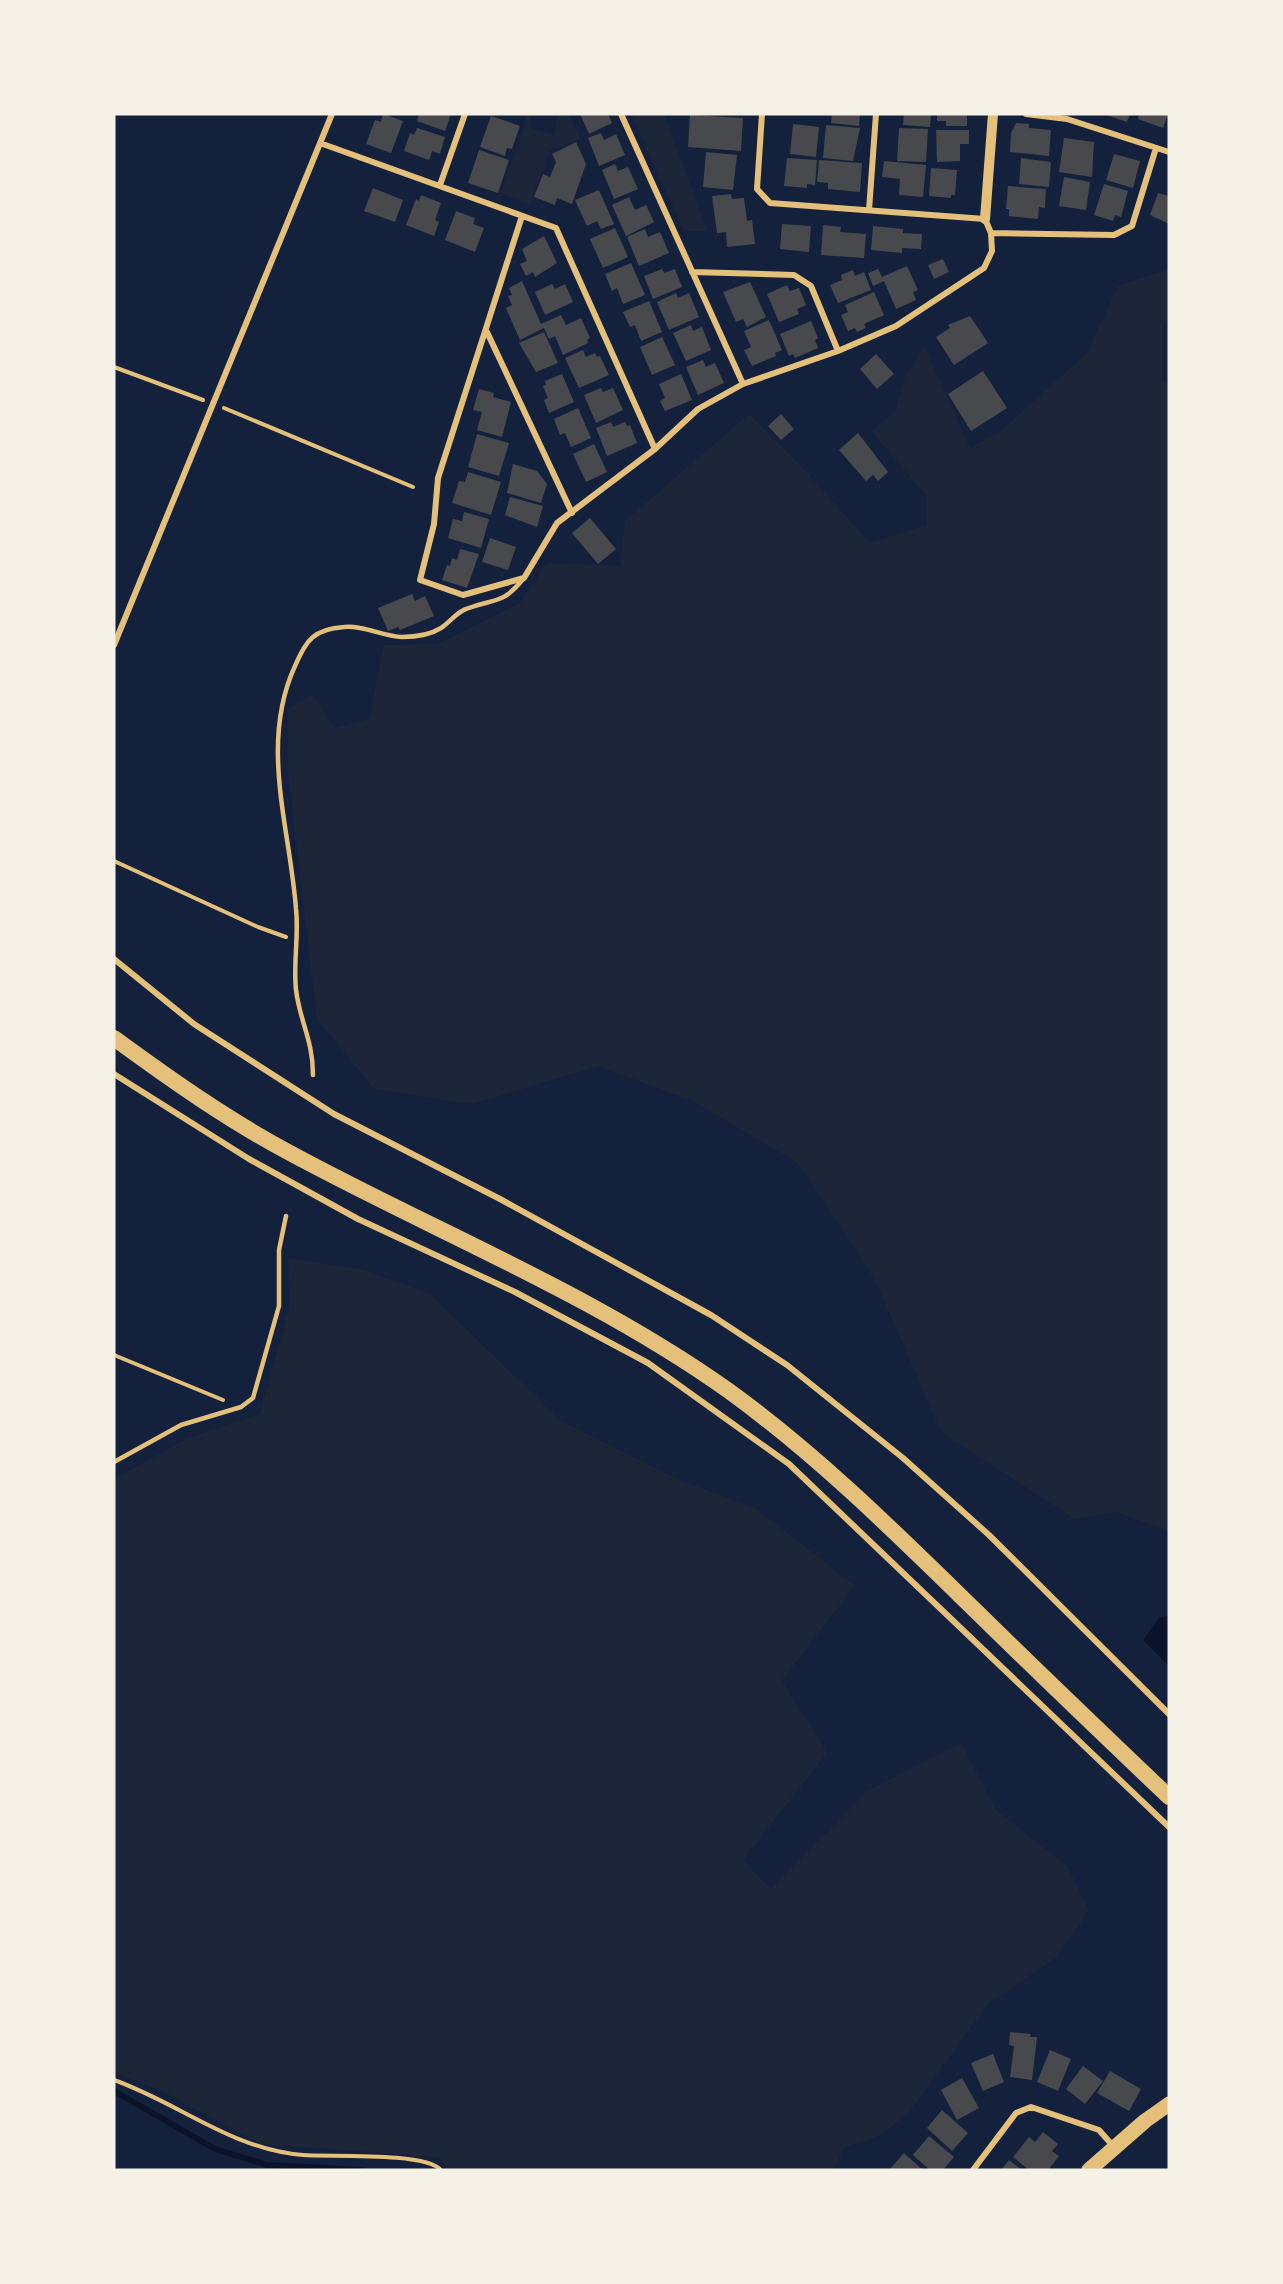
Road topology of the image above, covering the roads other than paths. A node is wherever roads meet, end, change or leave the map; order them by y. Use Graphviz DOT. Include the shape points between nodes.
graph roads {
  1 [pos="332,114"];
  2 [pos="465,114"];
  3 [pos="621,114"];
  4 [pos="762,114"];
  5 [pos="876,114"];
  6 [pos="993,114"];
  7 [pos="1026,114"];
  8 [pos="320,143"];
  9 [pos="1156,147"];
  10 [pos="1169,152"];
  11 [pos="440,185"];
  12 [pos="869,210"];
  13 [pos="522,216"];
  14 [pos="984,219"];
  15 [pos="991,233"];
  16 [pos="692,272"];
  17 [pos="487,332"];
  18 [pos="838,351"];
  19 [pos="743,384"];
  20 [pos="655,449"];
  21 [pos="572,513"];
  22 [pos="524,578"];
  23 [pos="114,645"];
  24 [pos="114,959"];
  25 [pos="114,1038"];
  26 [pos="114,1074"];
  27 [pos="313,1075"];
  28 [pos="286,1216"];
  29 [pos="114,1462"];
  30 [pos="1169,1714"];
  31 [pos="1169,1797"];
  32 [pos="1169,1827"];
  33 [pos="1169,2104"];
  34 [pos="1114,2147"];
  35 [pos="973,2170"];
  36 [pos="1089,2170"];
  1 -- 8 [label="street"];
  2 -- 11 [label="street"];
  3 -- 16 [label="street"];
  4 -- 12 [label="street" via="757,189 770,203"];
  5 -- 12 [label="street"];
  6 -- 14 [label="street"];
  7 -- 9 [label="street" via="1067,119"];
  8 -- 11 [label="street"];
  8 -- 23 [label="street"];
  9 -- 10 [label="street"];
  9 -- 15 [label="street" via="1132,226 1114,235"];
  11 -- 13 [label="street"];
  12 -- 14 [label="street"];
  13 -- 17 [label="street"];
  13 -- 20 [label="street" via="556,228"];
  14 -- 15 [label="street"];
  15 -- 18 [label="street" via="992,251 984,268 896,326"];
  16 -- 18 [label="street" via="794,275 811,286"];
  16 -- 19 [label="street"];
  17 -- 21 [label="street"];
  17 -- 22 [label="street" via="438,478 434,524 420,579 463,595"];
  18 -- 19 [label="street"];
  19 -- 20 [label="street" via="698,409"];
  20 -- 21 [label="street"];
  21 -- 22 [label="street" via="557,523"];
  22 -- 27 [label="lane" via="508,597 464,609 440,629 417,636 399,637 352,626 325,628 304,646 290,676 277,734 279,783 296,909 296,993 313,1051"];
  24 -- 30 [label="street" via="194,1024 334,1114 500,1199 711,1316 787,1365 903,1458 989,1535"];
  25 -- 31 [label="highway" via="289,1153 518,1267 641,1335 728,1391 816,1459 875,1513"];
  26 -- 32 [label="street" via="249,1159 358,1219 515,1292 657,1370 789,1464"];
  28 -- 29 [label="lane" via="279,1250 279,1306 252,1398 241,1407 181,1425"];
  33 -- 34 [label="main road"];
  34 -- 35 [label="street" via="1099,2130 1031,2107 1016,2113"];
  34 -- 36 [label="main road"];
}
